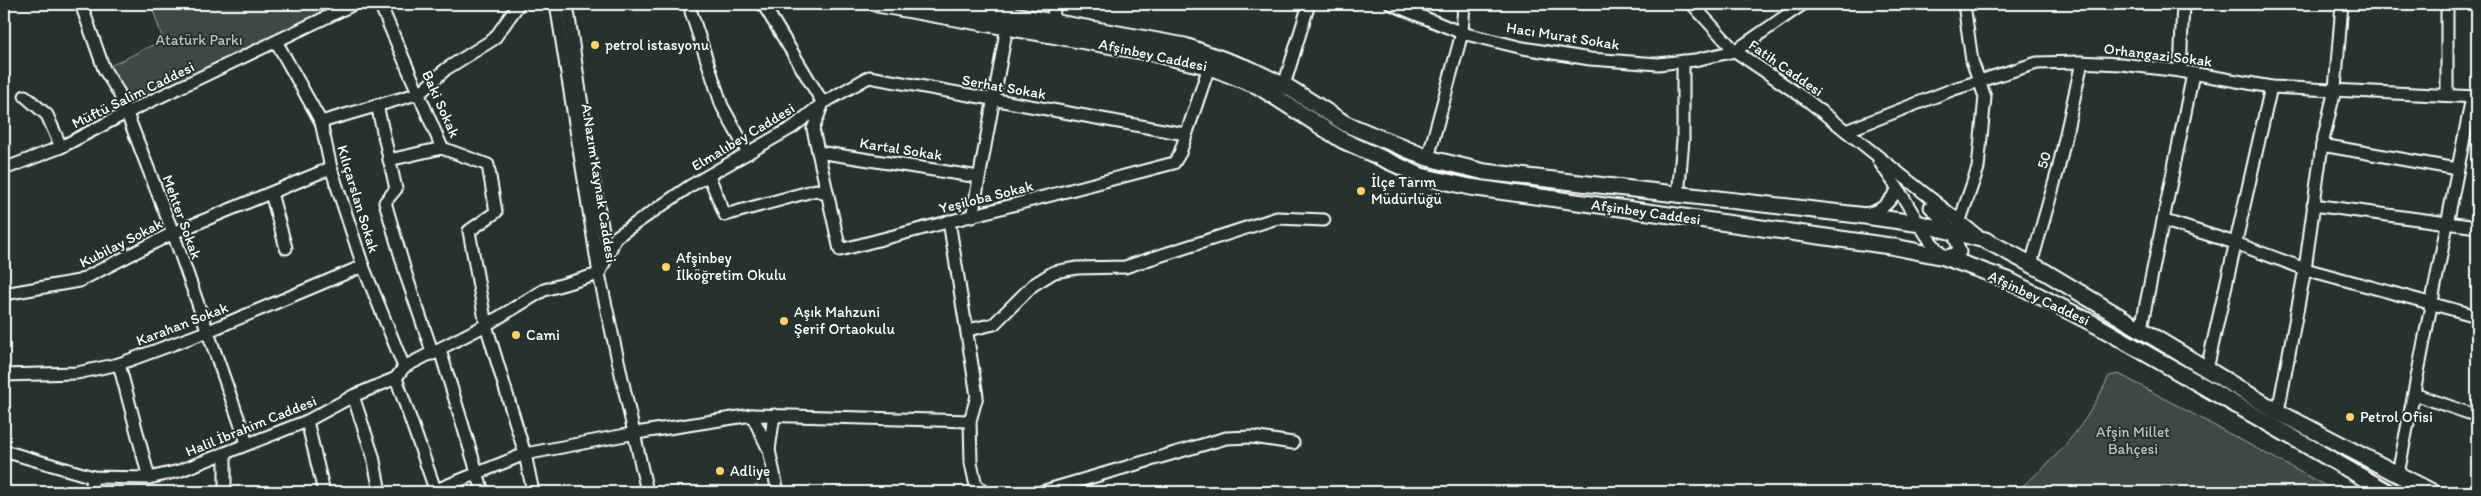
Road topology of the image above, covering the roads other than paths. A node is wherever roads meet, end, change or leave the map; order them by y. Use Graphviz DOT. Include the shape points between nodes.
graph roads {
  1 [pos="81,4"];
  2 [pos="354,4"];
  3 [pos="380,4"];
  4 [pos="519,4"];
  5 [pos="556,4"];
  6 [pos="567,4"];
  7 [pos="763,4"];
  8 [pos="877,4"];
  9 [pos="957,4"];
  10 [pos="1055,4"];
  11 [pos="1309,4"];
  12 [pos="1391,4"];
  13 [pos="1464,4"];
  14 [pos="1692,4"];
  15 [pos="1803,4"];
  16 [pos="1964,4"];
  17 [pos="2183,4"];
  18 [pos="2342,4"];
  19 [pos="2447,4"];
  20 [pos="691,12"];
  21 [pos="1008,20"];
  22 [pos="1052,22"];
  23 [pos="1462,33"];
  24 [pos="277,42"];
  25 [pos="1736,51"];
  26 [pos="1211,60"];
  27 [pos="1683,61"];
  28 [pos="2082,62"];
  29 [pos="2180,71"];
  30 [pos="2194,74"];
  31 [pos="1978,81"];
  32 [pos="2271,87"];
  33 [pos="2335,88"];
  34 [pos="1291,89"];
  35 [pos="420,93"];
  36 [pos="2447,94"];
  37 [pos="25,96"];
  38 [pos="2474,97"];
  39 [pos="992,100"];
  40 [pos="823,103"];
  41 [pos="377,105"];
  42 [pos="126,113"];
  43 [pos="321,122"];
  44 [pos="793,127"];
  45 [pos="813,129"];
  46 [pos="1846,131"];
  47 [pos="1185,134"];
  48 [pos="2322,145"];
  49 [pos="61,147"];
  50 [pos="442,148"];
  51 [pos="1870,150"];
  52 [pos="818,152"];
  53 [pos="748,154"];
  54 [pos="1428,158"];
  55 [pos="389,160"];
  56 [pos="331,168"];
  57 [pos="4,169"];
  58 [pos="2457,169"];
  59 [pos="709,176"];
  60 [pos="979,177"];
  61 [pos="1898,189"];
  62 [pos="271,193"];
  63 [pos="828,195"];
  64 [pos="1678,196"];
  65 [pos="2313,205"];
  66 [pos="1858,215"];
  67 [pos="972,217"];
  68 [pos="1324,220"];
  69 [pos="949,221"];
  70 [pos="2164,221"];
  71 [pos="2446,222"];
  72 [pos="1921,224"];
  73 [pos="1956,227"];
  74 [pos="2477,227"];
  75 [pos="173,233"];
  76 [pos="2235,243"];
  77 [pos="286,248"];
  78 [pos="1944,257"];
  79 [pos="2030,264"];
  80 [pos="363,266"];
  81 [pos="2305,269"];
  82 [pos="599,274"];
  83 [pos="4,294"];
  84 [pos="2430,302"];
  85 [pos="2477,316"];
  86 [pos="486,325"];
  87 [pos="2141,328"];
  88 [pos="968,330"];
  89 [pos="206,332"];
  90 [pos="436,352"];
  91 [pos="118,364"];
  92 [pos="404,367"];
  93 [pos="2207,368"];
  94 [pos="4,375"];
  95 [pos="396,378"];
  96 [pos="2414,394"];
  97 [pos="353,396"];
  98 [pos="2278,412"];
  99 [pos="752,415"];
  100 [pos="774,415"];
  101 [pos="2477,416"];
  102 [pos="307,421"];
  103 [pos="970,421"];
  104 [pos="636,432"];
  105 [pos="1294,443"];
  106 [pos="247,444"];
  107 [pos="769,450"];
  108 [pos="4,451"];
  109 [pos="225,453"];
  110 [pos="525,454"];
  111 [pos="478,471"];
  112 [pos="2398,474"];
  113 [pos="93,477"];
  114 [pos="149,478"];
  115 [pos="91,492"];
  116 [pos="224,492"];
  117 [pos="324,492"];
  118 [pos="380,492"];
  119 [pos="434,492"];
  120 [pos="484,492"];
  121 [pos="533,492"];
  122 [pos="647,492"];
  123 [pos="778,492"];
  124 [pos="984,492"];
  125 [pos="1041,492"];
  126 [pos="2388,492"];
  127 [pos="2432,492"];
  1 -- 42 [label="street, Mehter Sokak" via="104,69 119,93"];
  2 -- 24 [label="street, Müftü Salim Caddesi"];
  3 -- 35 [label="street, Baki Sokak"];
  4 -- 35 [label="street" via="494,39 446,69"];
  5 -- 82 [label="street, A.Nazım Kaynak Caddesi"];
  6 -- 82 [label="street, A.Nazım Kaynak Caddesi" via="592,179 606,241"];
  7 -- 40 [label="street"];
  8 -- 21 [label="main road, Afşinbey Caddesi"];
  9 -- 21 [label="main road, Afşinbey Caddesi"];
  10 -- 22 [label="street"];
  11 -- 34 [label="street" via="1285,82"];
  12 -- 23 [label="street, Hacı Murat Sokak"];
  13 -- 23 [label="street"];
  14 -- 25 [label="street, Fatih Caddesi"];
  15 -- 25 [label="street"];
  16 -- 31 [label="street"];
  17 -- 29 [label="street"];
  18 -- 33 [label="street"];
  19 -- 36 [label="street"];
  20 -- 53 [label="street" via="722,106"];
  21 -- 22 [label="main road, Afşinbey Caddesi"];
  21 -- 26 [label="main road, Afşinbey Caddesi" via="1187,60"];
  21 -- 39 [label="street"];
  22 -- 26 [label="main road, Afşinbey Caddesi" via="1185,46"];
  23 -- 27 [label="street, Hacı Murat Sokak" via="1523,48 1590,59 1658,64"];
  23 -- 54 [label="street"];
  24 -- 42 [label="street, Müftü Salim Caddesi"];
  24 -- 43 [label="street, Kılıçarslan Sokak"];
  25 -- 27 [label="street, Hacı Murat Sokak"];
  25 -- 46 [label="street, Fatih Caddesi"];
  26 -- 34 [label="main road, Afşinbey Caddesi"];
  26 -- 47 [label="street, Yeşiloba Sokak"];
  26 -- 78 [label="main road, Afşinbey Caddesi" via="1342,140 1421,176 1470,187 1890,246"];
  27 -- 64 [label="street" via="1684,140"];
  28 -- 29 [label="street, Orhangazi Sokak"];
  28 -- 31 [label="street, Orhangazi Sokak" via="2037,63"];
  28 -- 79 [label="street, 50" via="2058,170"];
  29 -- 30 [label="street, Orhangazi Sokak"];
  30 -- 32 [label="street, Orhangazi Sokak"];
  30 -- 70 [label="street"];
  31 -- 46 [label="street, Orhangazi Sokak"];
  31 -- 73 [label="street" via="1985,97 1978,168"];
  32 -- 33 [label="street, Orhangazi Sokak"];
  32 -- 76 [label="street"];
  33 -- 36 [label="street, Orhangazi Sokak"];
  33 -- 48 [label="street"];
  34 -- 54 [label="main road, Afşinbey Caddesi" via="1346,124"];
  35 -- 41 [label="street"];
  35 -- 50 [label="street, Baki Sokak"];
  36 -- 38 [label="street, Orhangazi Sokak"];
  37 -- 49 [label="street" via="47,115"];
  38 -- 58 [label="street"];
  39 -- 40 [label="street, Serhat Sokak" via="869,77"];
  39 -- 47 [label="street, Serhat Sokak"];
  39 -- 60 [label="street"];
  40 -- 44 [label="street, Elmalıbey Caddesi"];
  40 -- 45 [label="street"];
  41 -- 43 [label="street"];
  41 -- 55 [label="street"];
  42 -- 49 [label="street, Müftü Salim Caddesi"];
  42 -- 75 [label="street, Mehter Sokak"];
  43 -- 56 [label="street, Kılıçarslan Sokak"];
  44 -- 45 [label="street"];
  44 -- 53 [label="street, Elmalıbey Caddesi"];
  45 -- 52 [label="street, Yeşiloba Sokak"];
  46 -- 51 [label="street, Fatih Caddesi"];
  47 -- 67 [label="street, Yeşiloba Sokak" via="1174,163"];
  48 -- 58 [label="street"];
  48 -- 65 [label="street"];
  49 -- 57 [label="street, Müftü Salim Caddesi"];
  50 -- 55 [label="street"];
  50 -- 86 [label="street, Baki Sokak" via="488,165 496,212 469,231"];
  51 -- 61 [label="street"];
  51 -- 73 [label="street, Fatih Caddesi"];
  52 -- 60 [label="street, Kartal Sokak"];
  52 -- 63 [label="street, Yeşiloba Sokak"];
  53 -- 59 [label="street, Elmalıbey Caddesi"];
  54 -- 64 [label="main road, Afşinbey Caddesi" via="1485,172"];
  55 -- 90 [label="street" via="396,189 385,202 407,278"];
  56 -- 62 [label="street, Kubilay Sokak"];
  56 -- 80 [label="street, Kılıçarslan Sokak"];
  58 -- 71 [label="street"];
  59 -- 63 [label="street" via="725,216 816,190"];
  59 -- 82 [label="street, Elmalıbey Caddesi" via="616,237"];
  60 -- 67 [label="street"];
  61 -- 66 [label="street" via="1886,206 1876,212"];
  61 -- 72 [label="street"];
  62 -- 75 [label="street, Kubilay Sokak"];
  62 -- 77 [label="street"];
  63 -- 69 [label="street, Yeşiloba Sokak" via="840,250"];
  64 -- 66 [label="main road, Afşinbey Caddesi"];
  65 -- 71 [label="street"];
  65 -- 81 [label="street"];
  66 -- 72 [label="main road, Afşinbey Caddesi"];
  67 -- 69 [label="street, Yeşiloba Sokak"];
  68 -- 88 [label="street" via="1277,218 1124,267 1054,272 1033,285 994,324"];
  69 -- 88 [label="street"];
  70 -- 76 [label="street"];
  70 -- 87 [label="street"];
  71 -- 74 [label="street"];
  71 -- 84 [label="street"];
  72 -- 73 [label="main road, Afşinbey Caddesi"];
  72 -- 78 [label="street" via="1928,241"];
  73 -- 78 [label="street" via="1960,252"];
  73 -- 79 [label="main road, Afşinbey Caddesi"];
  75 -- 83 [label="street, Kubilay Sokak" via="79,281"];
  75 -- 89 [label="street, Mehter Sokak"];
  76 -- 81 [label="street"];
  76 -- 93 [label="street"];
  78 -- 126 [label="main road, Afşinbey Caddesi" via="2008,280 2098,326"];
  79 -- 87 [label="main road, Afşinbey Caddesi"];
  80 -- 89 [label="street, Karahan Sokak"];
  80 -- 92 [label="street, Kılıçarslan Sokak"];
  81 -- 84 [label="street"];
  81 -- 98 [label="street"];
  82 -- 86 [label="street" via="544,290"];
  82 -- 104 [label="street"];
  84 -- 85 [label="street"];
  84 -- 96 [label="street"];
  86 -- 90 [label="street"];
  86 -- 110 [label="street"];
  87 -- 93 [label="main road, Afşinbey Caddesi"];
  88 -- 103 [label="street" via="977,396"];
  89 -- 91 [label="street, Karahan Sokak"];
  89 -- 106 [label="street, Mehter Sokak"];
  90 -- 92 [label="street"];
  90 -- 111 [label="street"];
  91 -- 94 [label="street, Karahan Sokak" via="77,373"];
  91 -- 114 [label="street"];
  92 -- 95 [label="street"];
  93 -- 98 [label="main road, Afşinbey Caddesi"];
  95 -- 97 [label="street, Halil İbrahim Caddesi"];
  95 -- 119 [label="street"];
  96 -- 101 [label="street"];
  96 -- 112 [label="street"];
  97 -- 102 [label="street, Halil İbrahim Caddesi"];
  97 -- 118 [label="street" via="373,456"];
  98 -- 112 [label="main road, Afşinbey Caddesi"];
  99 -- 100 [label="street"];
  99 -- 104 [label="street"];
  99 -- 107 [label="street"];
  100 -- 103 [label="street"];
  100 -- 107 [label="street"];
  102 -- 106 [label="street, Halil İbrahim Caddesi"];
  102 -- 117 [label="street"];
  103 -- 124 [label="street" via="971,462 976,486"];
  104 -- 110 [label="street"];
  104 -- 122 [label="street"];
  105 -- 125 [label="street" via="1252,437 1226,438"];
  106 -- 109 [label="street, Halil İbrahim Caddesi"];
  107 -- 123 [label="street"];
  108 -- 113 [label="street, Halil İbrahim Caddesi"];
  109 -- 114 [label="street, Halil İbrahim Caddesi" via="179,471"];
  109 -- 116 [label="street"];
  110 -- 111 [label="street"];
  110 -- 121 [label="street"];
  111 -- 119 [label="street"];
  111 -- 120 [label="street"];
  112 -- 127 [label="main road, Afşinbey Caddesi"];
  113 -- 114 [label="street, Halil İbrahim Caddesi"];
  113 -- 115 [label="street"];
}
